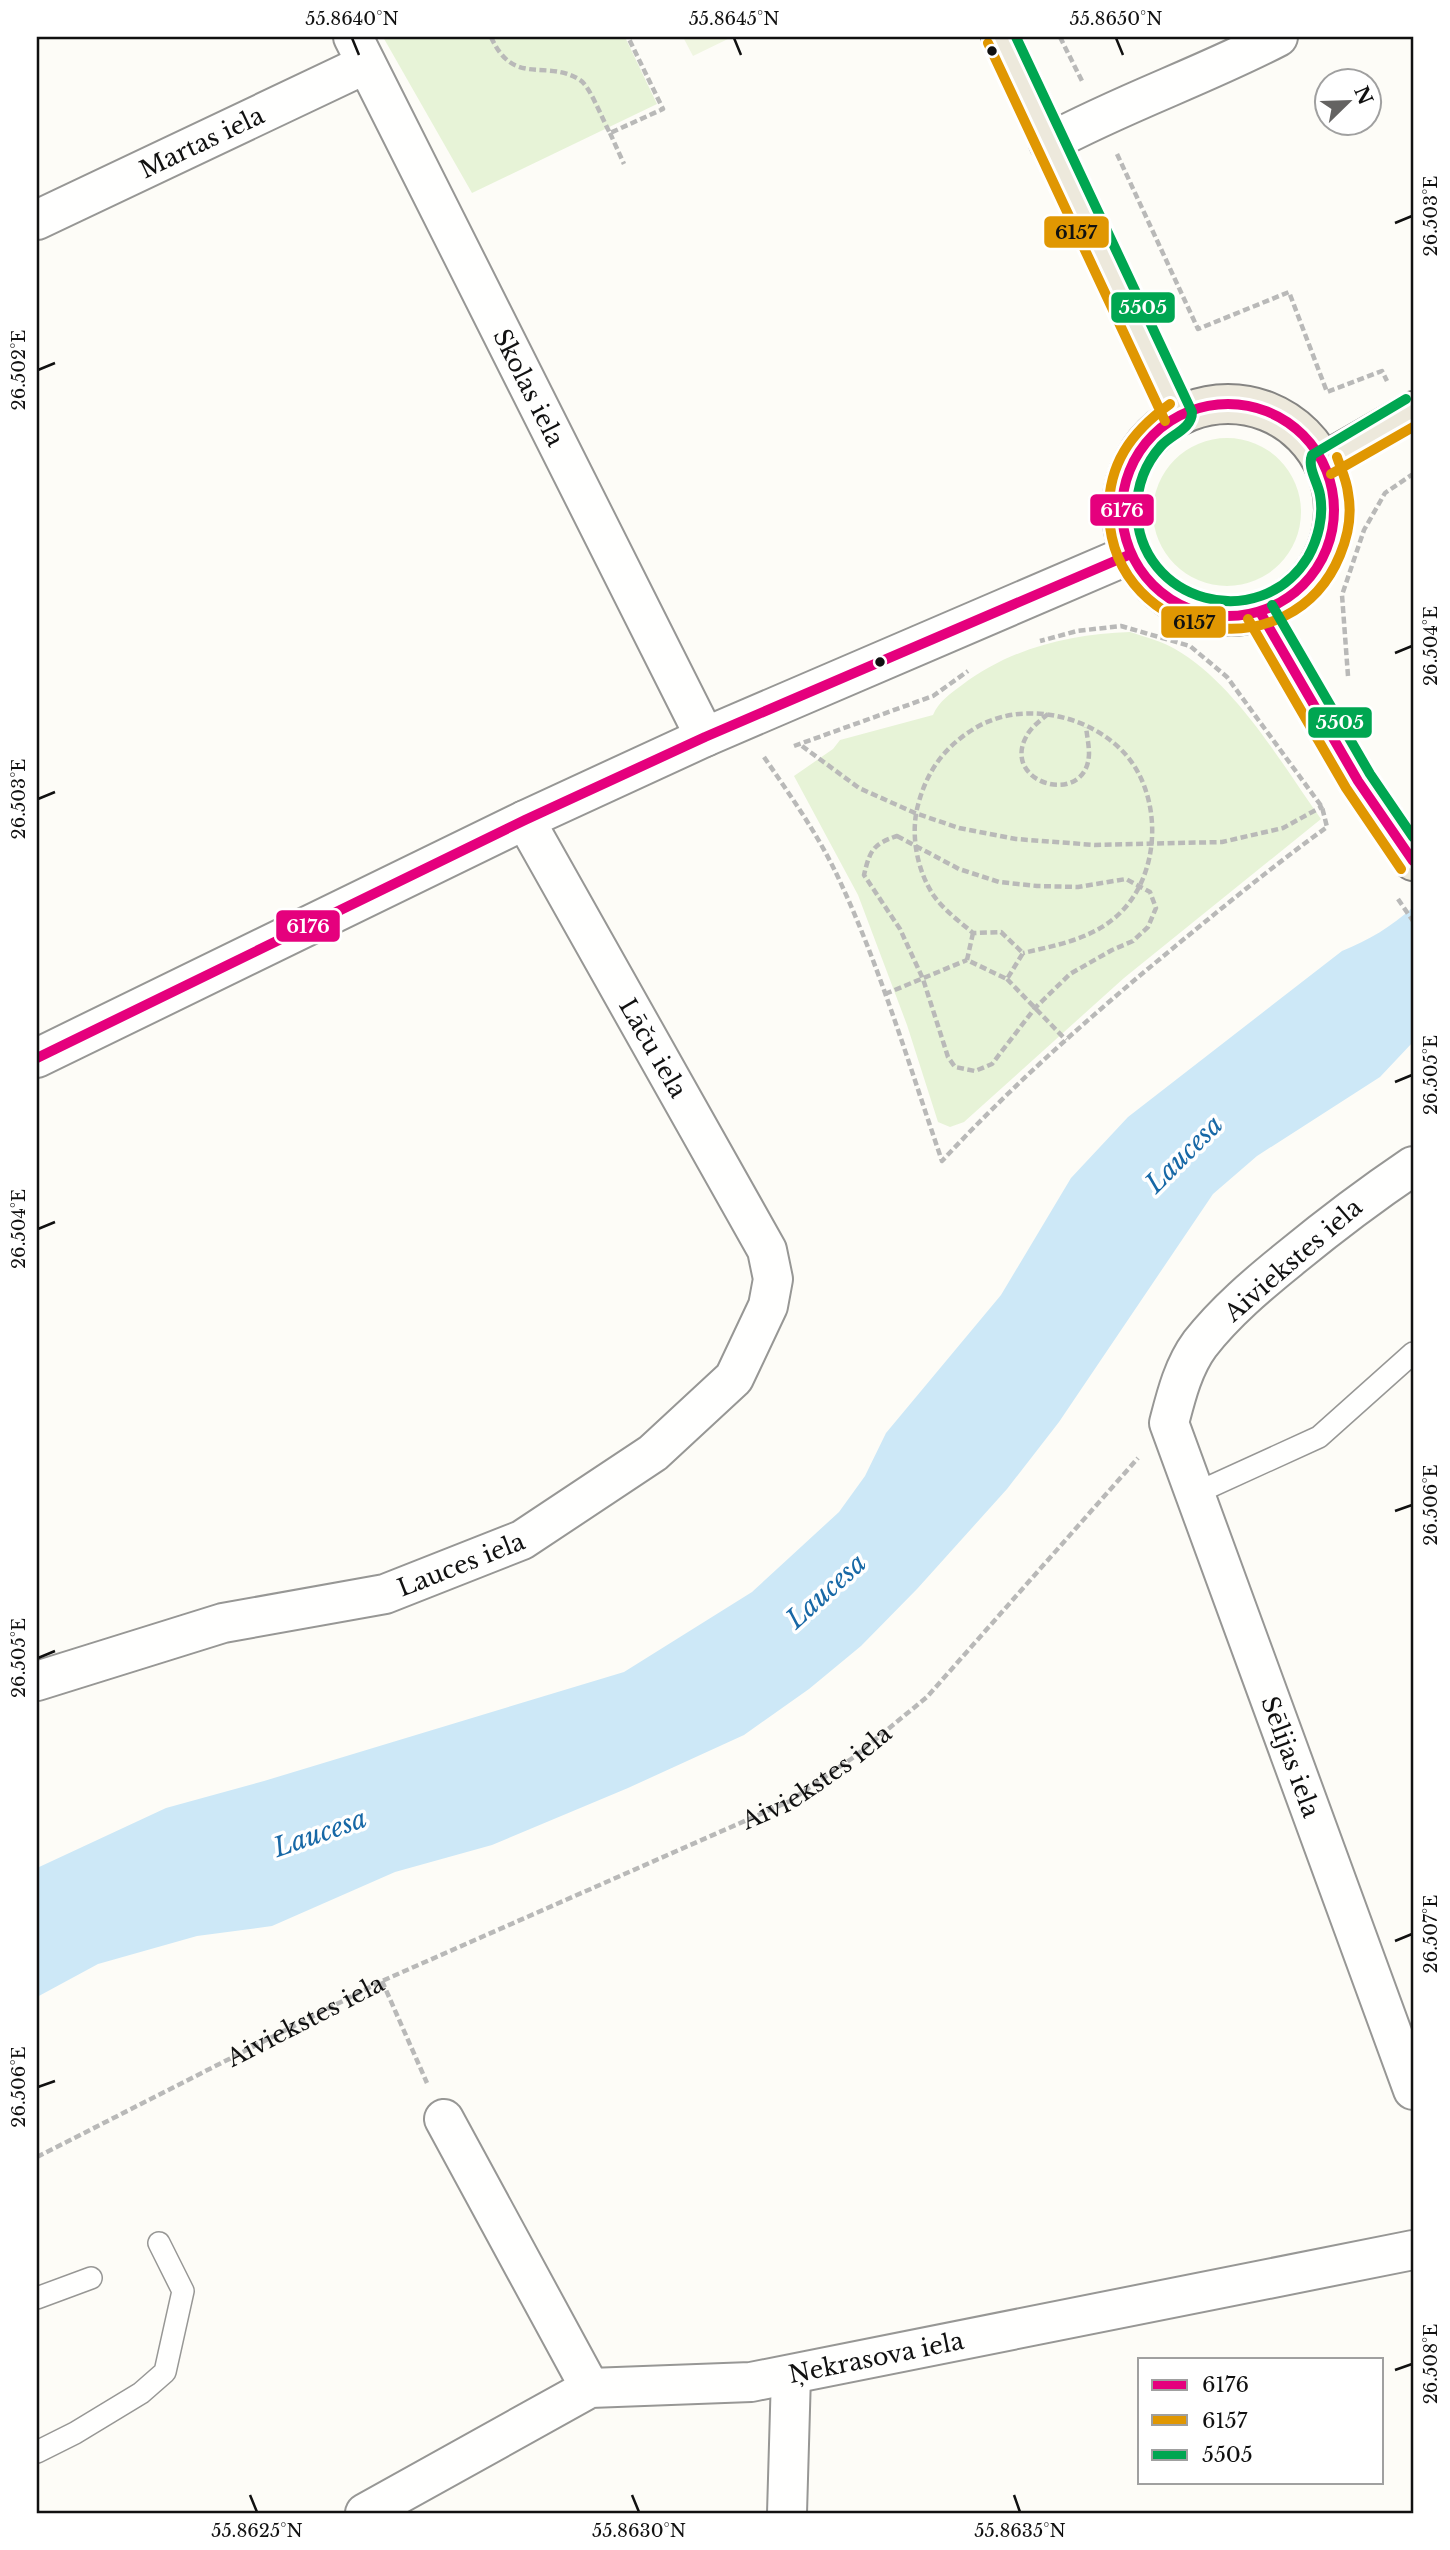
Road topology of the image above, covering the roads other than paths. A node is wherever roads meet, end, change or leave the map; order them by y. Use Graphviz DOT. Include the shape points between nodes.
graph roads {
  1 [pos="1001,37"];
  2 [pos="1278,37"];
  3 [pos="359,50"];
  4 [pos="1049,143"];
  5 [pos="37,219"];
  6 [pos="1408,414"];
  7 [pos="1178,415"];
  8 [pos="1324,462"];
  9 [pos="1131,554"];
  10 [pos="1260,612"];
  11 [pos="705,737"];
  12 [pos="526,820"];
  13 [pos="1413,861"];
  14 [pos="37,1058"];
  15 [pos="1413,1166"];
  16 [pos="773,1279"];
  17 [pos="1413,1353"];
  18 [pos="1168,1423"];
  19 [pos="1194,1493"];
  20 [pos="37,1681"];
  21 [pos="1413,2090"];
  22 [pos="444,2119"];
  23 [pos="159,2243"];
  24 [pos="1413,2250"];
  25 [pos="91,2278"];
  26 [pos="37,2298"];
  27 [pos="791,2375"];
  28 [pos="590,2388"];
  29 [pos="37,2452"];
  30 [pos="365,2513"];
  31 [pos="787,2513"];
  1 -- 4 [label="main road"];
  2 -- 4 [label="street"];
  3 -- 5 [label="street, Martas iela"];
  3 -- 11 [label="street, Skolas iela"];
  4 -- 7 [label="main road"];
  6 -- 8 [label="main road"];
  7 -- 8 [label="main road" via="1210,404 1245,404 1277,414 1305,434"];
  7 -- 9 [label="main road" via="1153,434 1133,460 1123,490 1122,522"];
  8 -- 10 [label="main road" via="1335,498 1333,534 1318,569 1293,595"];
  9 -- 10 [label="main road" via="1147,580 1171,600 1199,612 1229,617"];
  9 -- 11 [label="street"];
  10 -- 13 [label="main road" via="1358,781"];
  11 -- 12 [label="street"];
  12 -- 14 [label="street"];
  12 -- 16 [label="street, Lāču iela" via="767,1250"];
  15 -- 18 [label="street, Aiviekstes iela" via="1327,1227 1225,1316 1199,1346 1179,1383"];
  16 -- 20 [label="street, Lauces iela" via="768,1306 734,1378 653,1453 523,1540 385,1594 223,1623"];
  17 -- 19 [label="lane" via="1319,1437"];
  18 -- 19 [label="street, Sēlijas iela"];
  19 -- 21 [label="street, Sēlijas iela"];
  22 -- 28 [label="street"];
  23 -- 29 [label="lane" via="183,2291 164,2372 141,2393"];
  24 -- 27 [label="street, Ņekrasova iela"];
  25 -- 26 [label="lane"];
  27 -- 28 [label="street, Ņekrasova iela" via="751,2382"];
  27 -- 31 [label="street"];
  28 -- 30 [label="street, Ņekrasova iela"];
}
